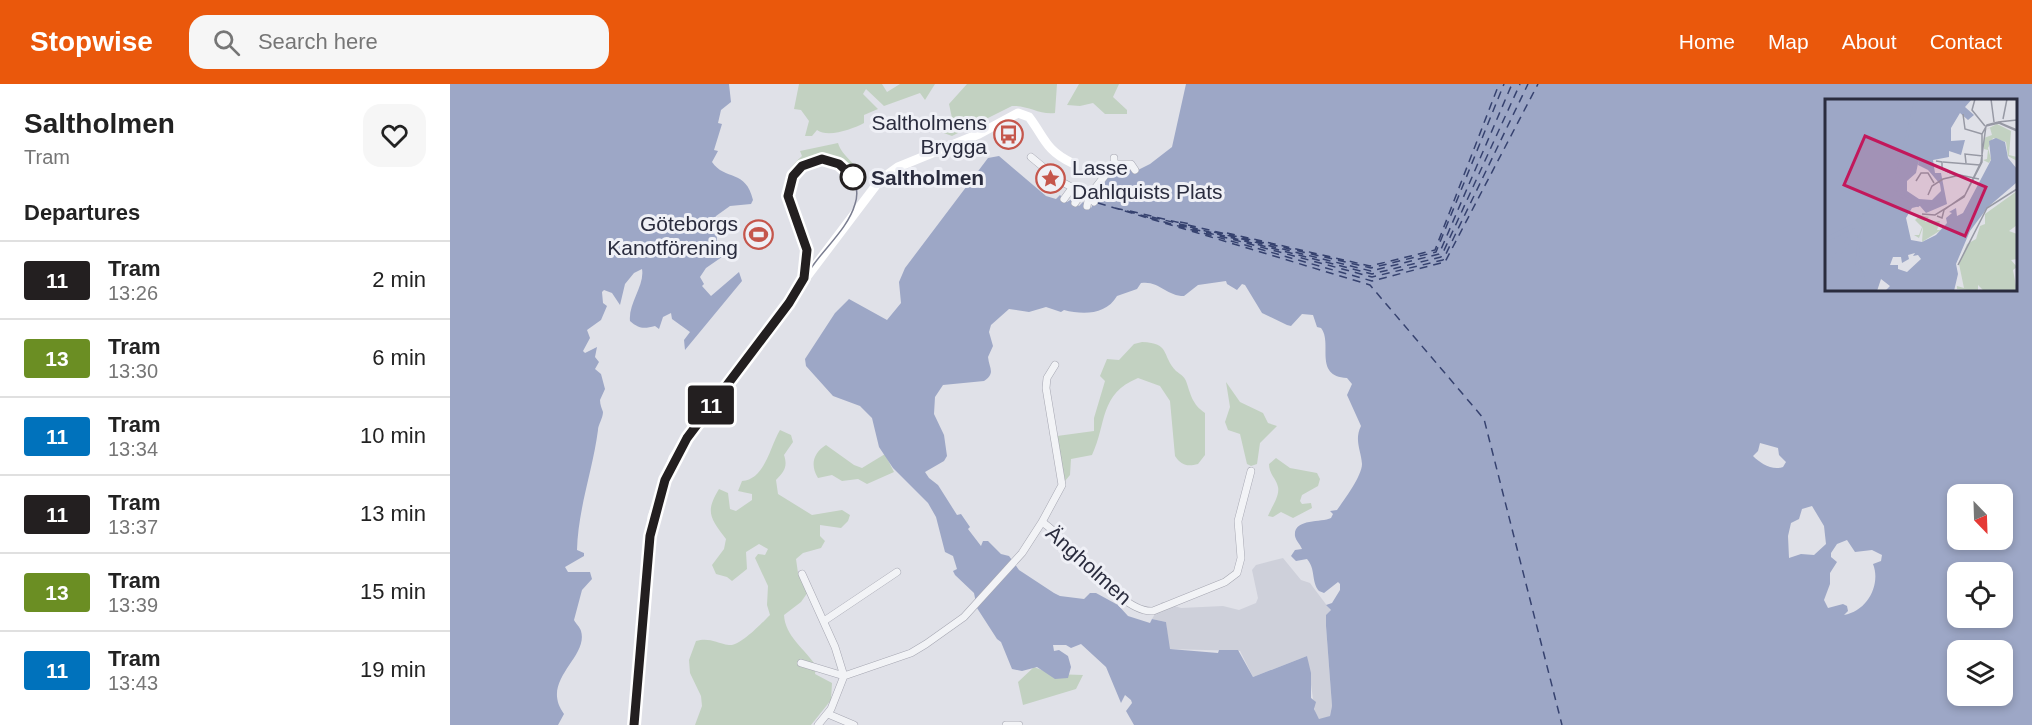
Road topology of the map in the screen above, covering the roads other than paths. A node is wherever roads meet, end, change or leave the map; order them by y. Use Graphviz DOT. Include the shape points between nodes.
graph roads {
  1 [pos="1031,157"];
  2 [pos="1114,161"];
  3 [pos="1072,163"];
  4 [pos="1135,170"];
  5 [pos="1124,172"];
  6 [pos="1072,188"];
  7 [pos="1082,193"];
  8 [pos="1064,199"];
  9 [pos="1076,203"];
  10 [pos="1055,365"];
  11 [pos="1251,471"];
  12 [pos="1042,522"];
  13 [pos="897,572"];
  14 [pos="802,574"];
  15 [pos="824,621"];
  16 [pos="801,663"];
  17 [pos="844,676"];
  18 [pos="828,714"];
  19 [pos="632,725"];
  20 [pos="818,725"];
  21 [pos="854,725"];
  22 [pos="1006,725"];
  23 [pos="1018,725"];
  1 -- 6 [label="street"];
  2 -- 4 [label="street" via="1131,164"];
  2 -- 5 [label="street"];
  2 -- 7 [label="street" via="1090,201"];
  3 -- 19 [label="street" via="1045,144 1029,117 1018,113 979,134 898,167 880,180 680,445 664,476 649,530"];
  6 -- 7 [label="street"];
  6 -- 8 [label="street"];
  7 -- 9 [label="street"];
  10 -- 12 [label="street, Ängholmen" via="1046,388 1062,484"];
  11 -- 12 [label="street, Ängholmen" via="1238,521 1238,573 1153,611 1124,602"];
  12 -- 17 [label="street, Ängholmen" via="964,617 917,650"];
  13 -- 15 [label="street"];
  14 -- 15 [label="street"];
  15 -- 17 [label="street"];
  16 -- 17 [label="street"];
  17 -- 18 [label="street"];
  18 -- 20 [label="street"];
  18 -- 21 [label="street"];
  22 -- 23 [label="street"];
}
